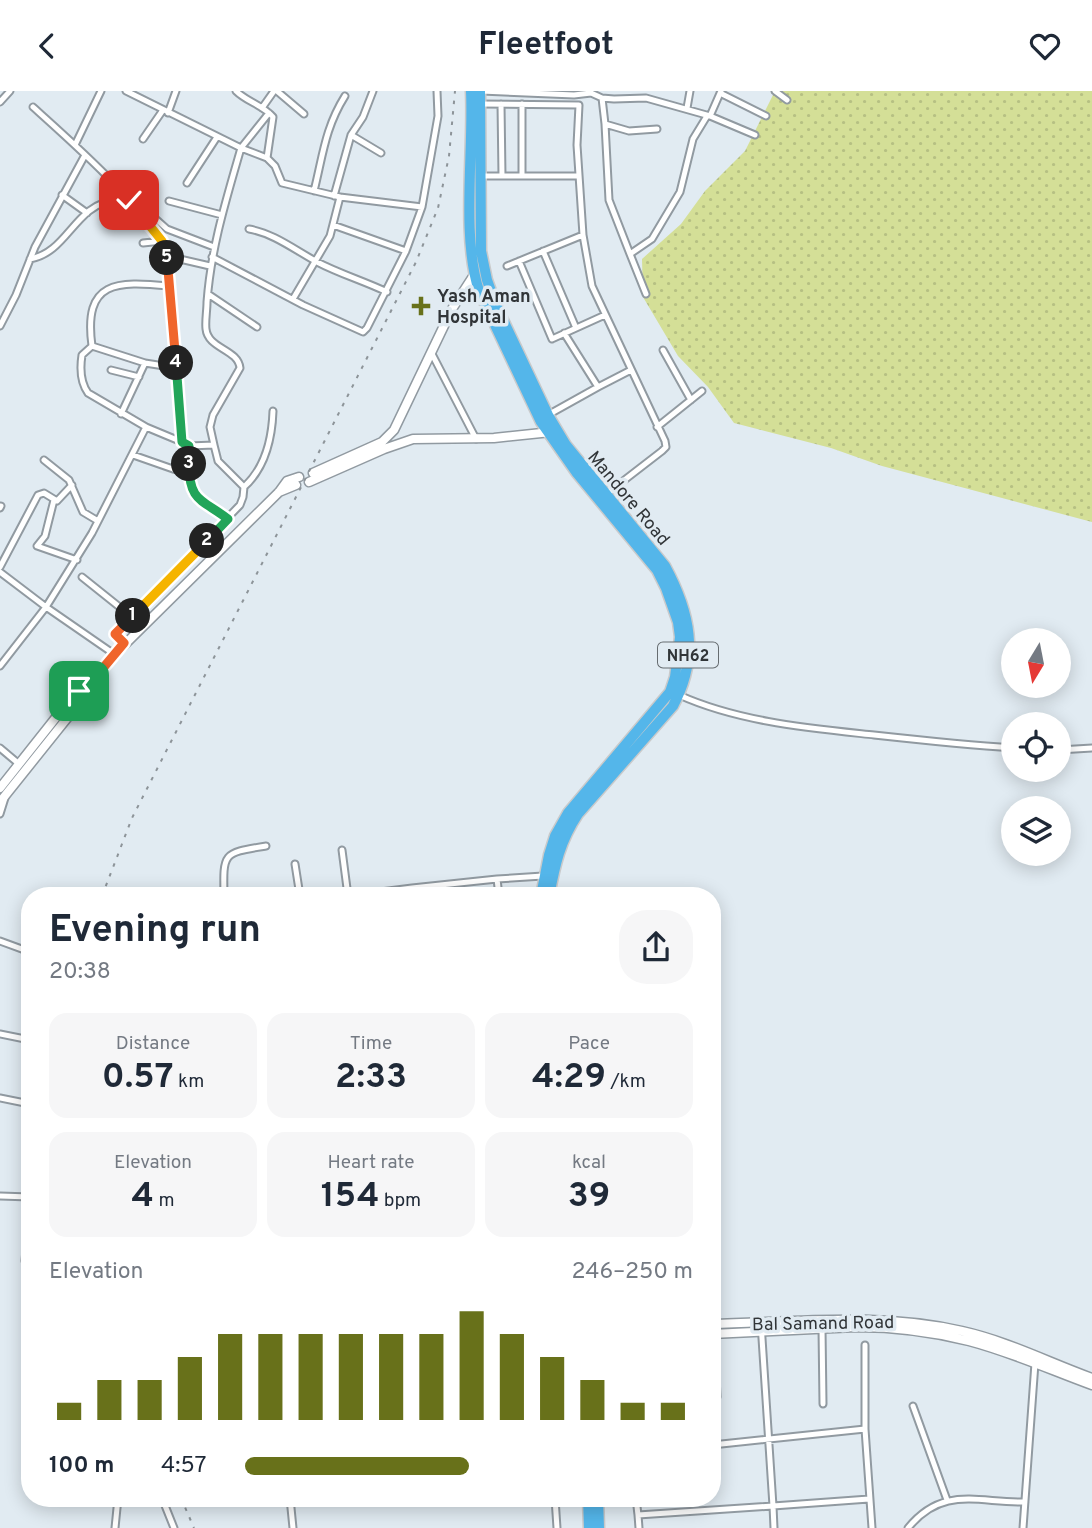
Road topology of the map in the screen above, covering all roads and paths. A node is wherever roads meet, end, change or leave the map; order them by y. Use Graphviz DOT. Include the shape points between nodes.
graph roads {
  1 [pos="10,91"];
  2 [pos="101,91"];
  3 [pos="126,91"];
  4 [pos="176,91"];
  5 [pos="236,91"];
  6 [pos="275,91"];
  7 [pos="373,91"];
  8 [pos="438,91"];
  9 [pos="471,91"];
  10 [pos="480,91"];
  11 [pos="623,91"];
  12 [pos="690,91"];
  13 [pos="775,91"];
  14 [pos="590,92"];
  15 [pos="721,92"];
  16 [pos="536,93"];
  17 [pos="345,96"];
  18 [pos="602,99"];
  19 [pos="622,99"];
  20 [pos="787,100"];
  21 [pos="0,102"];
  22 [pos="480,104"];
  23 [pos="501,104"];
  24 [pos="522,104"];
  25 [pos="33,107"];
  26 [pos="262,108"];
  27 [pos="687,108"];
  28 [pos="166,112"];
  29 [pos="269,113"];
  30 [pos="304,114"];
  31 [pos="708,116"];
  32 [pos="766,116"];
  33 [pos="605,124"];
  34 [pos="657,129"];
  35 [pos="351,135"];
  36 [pos="755,135"];
  37 [pos="217,137"];
  38 [pos="143,139"];
  39 [pos="75,145"];
  40 [pos="241,148"];
  41 [pos="381,153"];
  42 [pos="85,155"];
  43 [pos="267,158"];
  44 [pos="480,176"];
  45 [pos="502,176"];
  46 [pos="522,176"];
  47 [pos="579,176"];
  48 [pos="187,183"];
  49 [pos="314,191"];
  50 [pos="62,195"];
  51 [pos="337,196"];
  52 [pos="126,197"];
  53 [pos="169,201"];
  54 [pos="422,207"];
  55 [pos="87,213"];
  56 [pos="222,215"];
  57 [pos="333,225"];
  58 [pos="249,229"];
  59 [pos="583,235"];
  60 [pos="162,241"];
  61 [pos="143,243"];
  62 [pos="214,247"];
  63 [pos="405,251"];
  64 [pos="543,251"];
  65 [pos="630,254"];
  66 [pos="167,256"];
  67 [pos="212,257"];
  68 [pos="30,259"];
  69 [pos="315,261"];
  70 [pos="519,261"];
  71 [pos="506,265"];
  72 [pos="209,266"];
  73 [pos="474,275"];
  74 [pos="169,286"];
  75 [pos="387,292"];
  76 [pos="208,294"];
  77 [pos="646,294"];
  78 [pos="293,299"];
  79 [pos="605,315"];
  80 [pos="0,327"];
  81 [pos="257,327"];
  82 [pos="576,328"];
  83 [pos="564,333"];
  84 [pos="92,346"];
  85 [pos="663,351"];
  86 [pos="432,353"];
  87 [pos="145,363"];
  88 [pos="177,368"];
  89 [pos="111,370"];
  90 [pos="631,370"];
  91 [pos="139,377"];
  92 [pos="598,387"];
  93 [pos="702,391"];
  94 [pos="691,400"];
  95 [pos="274,411"];
  96 [pos="121,414"];
  97 [pos="544,417"];
  98 [pos="146,427"];
  99 [pos="657,427"];
  100 [pos="553,432"];
  101 [pos="476,439"];
  102 [pos="182,442"];
  103 [pos="214,445"];
  104 [pos="189,446"];
  105 [pos="133,455"];
  106 [pos="44,460"];
  107 [pos="189,472"];
  108 [pos="297,481"];
  109 [pos="72,485"];
  110 [pos="244,487"];
  111 [pos="605,495"];
  112 [pos="54,500"];
  113 [pos="228,519"];
  114 [pos="98,521"];
  115 [pos="77,560"];
  116 [pos="0,567"];
  117 [pos="0,572"];
  118 [pos="82,577"];
  119 [pos="46,607"];
  120 [pos="132,617"];
  121 [pos="124,643"];
  122 [pos="114,654"];
  123 [pos="0,666"];
  124 [pos="679,695"];
  125 [pos="1001,747"];
  126 [pos="0,748"];
  127 [pos="1092,748"];
  128 [pos="1071,749"];
  129 [pos="23,767"];
  130 [pos="1,787"];
  131 [pos="3,799"];
  132 [pos="0,814"];
  133 [pos="266,846"];
  134 [pos="342,850"];
  135 [pos="295,864"];
  136 [pos="543,876"];
  137 [pos="497,879"];
  138 [pos="224,887"];
  139 [pos="299,887"];
  140 [pos="347,887"];
  141 [pos="421,887"];
  142 [pos="498,887"];
  143 [pos="542,887"];
  144 [pos="551,887"];
  145 [pos="0,941"];
  146 [pos="21,949"];
  147 [pos="0,1034"];
  148 [pos="21,1038"];
  149 [pos="0,1098"];
  150 [pos="21,1102"];
  151 [pos="0,1196"];
  152 [pos="21,1197"];
  153 [pos="762,1327"];
  154 [pos="822,1328"];
  155 [pos="721,1330"];
  156 [pos="865,1345"];
  157 [pos="1035,1363"];
  158 [pos="1092,1378"];
  159 [pos="1092,1385"];
  160 [pos="823,1404"];
  161 [pos="913,1406"];
  162 [pos="865,1429"];
  163 [pos="769,1440"];
  164 [pos="721,1444"];
  165 [pos="869,1499"];
  166 [pos="947,1500"];
  167 [pos="1025,1502"];
  168 [pos="773,1506"];
  169 [pos="117,1507"];
  170 [pos="166,1507"];
  171 [pos="291,1507"];
  172 [pos="556,1507"];
  173 [pos="588,1507"];
  174 [pos="598,1507"];
  175 [pos="637,1507"];
  176 [pos="638,1515"];
  177 [pos="115,1528"];
  178 [pos="174,1528"];
  179 [pos="293,1528"];
  180 [pos="557,1528"];
  181 [pos="589,1528"];
  182 [pos="599,1528"];
  183 [pos="639,1528"];
  184 [pos="774,1528"];
  185 [pos="872,1528"];
  186 [pos="908,1528"];
  187 [pos="1023,1528"];
  1 -- 21 [label="street"];
  2 -- 39 [label="street"];
  3 -- 28 [label="street"];
  4 -- 28 [label="street"];
  5 -- 26 [label="street"];
  6 -- 26 [label="street"];
  6 -- 30 [label="street"];
  7 -- 35 [label="street"];
  8 -- 54 [label="street"];
  9 -- 73 [label="highway, Mandore Road / NH62"];
  10 -- 16 [label="street"];
  10 -- 22 [label="highway, Mandore Road / NH62"];
  11 -- 19 [label="street"];
  12 -- 27 [label="street"];
  13 -- 20 [label="street"];
  14 -- 16 [label="street"];
  14 -- 18 [label="street"];
  15 -- 31 [label="street"];
  15 -- 32 [label="street"];
  17 -- 49 [label="street" via="326,134"];
  18 -- 19 [label="street"];
  18 -- 33 [label="street"];
  19 -- 27 [label="street" via="655,99"];
  22 -- 23 [label="street"];
  22 -- 44 [label="highway, Mandore Road / NH62"];
  23 -- 24 [label="street"];
  23 -- 45 [label="street"];
  24 -- 46 [label="street"];
  24 -- 47 [label="street" via="579,105"];
  25 -- 39 [label="street"];
  26 -- 29 [label="street"];
  27 -- 31 [label="street"];
  28 -- 37 [label="street"];
  28 -- 38 [label="street"];
  29 -- 40 [label="street"];
  29 -- 43 [label="street" via="273,127"];
  31 -- 36 [label="street"];
  31 -- 65 [label="street" via="693,139 680,192 652,239"];
  33 -- 34 [label="street" via="629,131"];
  33 -- 65 [label="street" via="609,200"];
  35 -- 41 [label="street"];
  35 -- 51 [label="street"];
  37 -- 40 [label="street"];
  37 -- 48 [label="street"];
  39 -- 42 [label="street"];
  40 -- 43 [label="street"];
  40 -- 56 [label="street"];
  42 -- 50 [label="street"];
  42 -- 52 [label="street"];
  43 -- 49 [label="street" via="282,183"];
  44 -- 45 [label="street"];
  44 -- 97 [label="highway, Mandore Road / NH62" via="481,251 487,280"];
  45 -- 46 [label="street"];
  46 -- 47 [label="street"];
  47 -- 59 [label="street"];
  49 -- 51 [label="street"];
  50 -- 55 [label="street"];
  50 -- 68 [label="street"];
  51 -- 54 [label="street"];
  51 -- 57 [label="street"];
  52 -- 55 [label="street" via="102,203"];
  52 -- 60 [label="street"];
  52 -- 62 [label="street" via="167,229"];
  53 -- 56 [label="street"];
  54 -- 63 [label="street"];
  55 -- 68 [label="street" via="55,249"];
  56 -- 62 [label="street"];
  57 -- 63 [label="street"];
  57 -- 69 [label="street"];
  58 -- 69 [label="street"];
  59 -- 64 [label="street"];
  59 -- 79 [label="street" via="592,286"];
  60 -- 61 [label="street"];
  60 -- 66 [label="street"];
  62 -- 67 [label="street"];
  63 -- 75 [label="street"];
  64 -- 70 [label="street"];
  64 -- 82 [label="street"];
  65 -- 77 [label="street"];
  66 -- 72 [label="street"];
  66 -- 74 [label="street"];
  67 -- 72 [label="street"];
  67 -- 78 [label="street"];
  68 -- 80 [label="street"];
  69 -- 75 [label="street"];
  69 -- 78 [label="street"];
  70 -- 71 [label="street"];
  70 -- 83 [label="street" via="552,339"];
  72 -- 76 [label="street"];
  73 -- 86 [label="main road"];
  73 -- 97 [label="highway, Mandore Road / NH62" via="484,304"];
  74 -- 84 [label="street" via="133,283 103,291 92,313"];
  74 -- 88 [label="street"];
  75 -- 78 [label="street" via="363,332"];
  76 -- 81 [label="street"];
  76 -- 103 [label="street" via="207,335 235,357 240,368 213,415"];
  79 -- 82 [label="street"];
  79 -- 90 [label="street"];
  82 -- 83 [label="street"];
  83 -- 92 [label="street"];
  84 -- 87 [label="street"];
  84 -- 96 [label="street" via="82,355 85,389"];
  85 -- 94 [label="street"];
  86 -- 101 [label="street"];
  86 -- 101 [label="main road" via="391,435 311,477 408,440"];
  87 -- 88 [label="street"];
  87 -- 91 [label="street"];
  88 -- 102 [label="street"];
  89 -- 91 [label="street"];
  90 -- 92 [label="street"];
  90 -- 99 [label="street"];
  91 -- 96 [label="street"];
  92 -- 97 [label="street"];
  93 -- 94 [label="street"];
  94 -- 99 [label="street"];
  95 -- 110 [label="street" via="267,452"];
  96 -- 98 [label="street"];
  97 -- 100 [label="highway, Mandore Road / NH62"];
  98 -- 102 [label="street"];
  98 -- 105 [label="street"];
  99 -- 111 [label="street" via="666,447"];
  100 -- 101 [label="main road"];
  100 -- 111 [label="highway, Mandore Road / NH62"];
  100 -- 136 [label="highway, Mandore Road / NH62" via="576,473 657,570 674,606 680,637 670,692 568,813"];
  102 -- 104 [label="street"];
  103 -- 104 [label="street"];
  103 -- 110 [label="street" via="218,461"];
  104 -- 107 [label="street"];
  105 -- 107 [label="street"];
  105 -- 114 [label="street"];
  106 -- 109 [label="street"];
  107 -- 113 [label="street" via="196,498"];
  108 -- 121 [label="main road" via="279,492"];
  109 -- 112 [label="street"];
  109 -- 114 [label="street" via="83,512"];
  110 -- 113 [label="street" via="240,505"];
  111 -- 124 [label="highway, Mandore Road / NH62" via="665,566 683,604 689,636"];
  112 -- 115 [label="street" via="45,536 37,546"];
  112 -- 116 [label="street" via="44,493 38,495"];
  113 -- 120 [label="street"];
  114 -- 115 [label="street"];
  115 -- 119 [label="street"];
  117 -- 119 [label="street"];
  118 -- 120 [label="street"];
  119 -- 122 [label="street"];
  119 -- 123 [label="street"];
  120 -- 121 [label="street" via="115,634"];
  121 -- 122 [label="main road"];
  122 -- 129 [label="main road" via="69,701"];
  124 -- 125 [label="street" via="767,721"];
  124 -- 144 [label="highway, Mandore Road / NH62" via="578,814 566,833"];
  126 -- 129 [label="street"];
  127 -- 128 [label="street"];
  129 -- 130 [label="main road"];
  129 -- 131 [label="main road"];
  130 -- 131 [label="street"];
  131 -- 132 [label="street"];
  133 -- 138 [label="street" via="228,856"];
  134 -- 140 [label="street"];
  135 -- 139 [label="street"];
  136 -- 137 [label="street"];
  136 -- 143 [label="highway, Mandore Road / NH62"];
  137 -- 141 [label="street"];
  137 -- 142 [label="street"];
  145 -- 146 [label="street"];
  147 -- 148 [label="street"];
  149 -- 150 [label="street"];
  151 -- 152 [label="street"];
  153 -- 154 [label="main road, Bal Samand Road"];
  153 -- 155 [label="main road, Bal Samand Road"];
  153 -- 158 [label="main road, Bal Samand Road" via="876,1319 941,1327 993,1339"];
  153 -- 163 [label="street"];
  154 -- 157 [label="main road, Bal Samand Road" via="876,1327 934,1335 970,1341"];
  154 -- 160 [label="street"];
  156 -- 162 [label="street"];
  157 -- 159 [label="main road, Bal Samand Road"];
  157 -- 167 [label="street"];
  161 -- 166 [label="street"];
  162 -- 163 [label="street"];
  162 -- 165 [label="street"];
  163 -- 164 [label="street"];
  163 -- 168 [label="street"];
  165 -- 168 [label="street"];
  165 -- 185 [label="street"];
  166 -- 167 [label="street"];
  166 -- 186 [label="street" via="924,1511"];
  167 -- 187 [label="street"];
  168 -- 176 [label="street"];
  168 -- 184 [label="street"];
  169 -- 177 [label="street"];
  170 -- 178 [label="street"];
  171 -- 179 [label="street"];
  172 -- 180 [label="street"];
  173 -- 181 [label="highway"];
  174 -- 182 [label="highway"];
  175 -- 176 [label="street"];
  176 -- 183 [label="street"];
}
